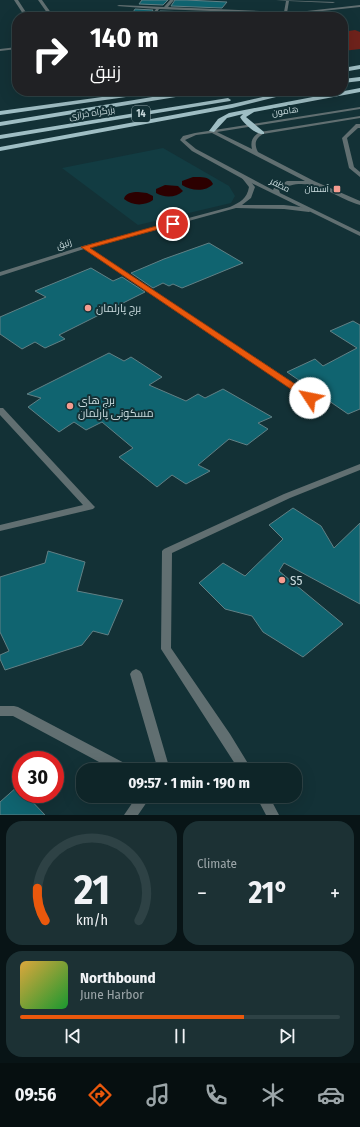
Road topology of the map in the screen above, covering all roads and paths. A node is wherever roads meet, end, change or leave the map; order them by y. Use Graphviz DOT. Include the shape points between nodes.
graph roads {
  1 [pos="16,0"];
  2 [pos="40,0"];
  3 [pos="172,0"];
  4 [pos="278,0"];
  5 [pos="288,0"];
  6 [pos="333,2"];
  7 [pos="119,6"];
  8 [pos="360,6"];
  9 [pos="158,8"];
  10 [pos="165,8"];
  11 [pos="24,12"];
  12 [pos="48,12"];
  13 [pos="155,12"];
  14 [pos="261,12"];
  15 [pos="285,12"];
  16 [pos="296,12"];
  17 [pos="12,49"];
  18 [pos="0,50"];
  19 [pos="360,67"];
  20 [pos="348,69"];
  21 [pos="360,79"];
  22 [pos="348,80"];
  23 [pos="360,90"];
  24 [pos="348,92"];
  25 [pos="123,96"];
  26 [pos="170,96"];
  27 [pos="251,96"];
  28 [pos="275,96"];
  29 [pos="328,96"];
  30 [pos="360,108"];
  31 [pos="252,110"];
  32 [pos="0,114"];
  33 [pos="360,117"];
  34 [pos="0,124"];
  35 [pos="251,125"];
  36 [pos="360,126"];
  37 [pos="212,131"];
  38 [pos="262,133"];
  39 [pos="0,137"];
  40 [pos="0,150"];
  41 [pos="194,150"];
  42 [pos="256,154"];
  43 [pos="360,175"];
  44 [pos="245,178"];
  45 [pos="312,182"];
  46 [pos="277,194"];
  47 [pos="360,204"];
  48 [pos="232,208"];
  49 [pos="309,210"];
  50 [pos="360,234"];
  51 [pos="85,247"];
  52 [pos="0,274"];
  53 [pos="310,398"];
  54 [pos="0,410"];
  55 [pos="360,467"];
  56 [pos="0,528"];
  57 [pos="136,674"];
  58 [pos="0,711"];
  59 [pos="113,763"];
  60 [pos="162,763"];
  61 [pos="242,763"];
  62 [pos="140,803"];
  63 [pos="266,803"];
  64 [pos="130,815"];
  65 [pos="273,815"];
  1 -- 11 [label="street"];
  2 -- 12 [label="street"];
  3 -- 10 [label="street"];
  4 -- 5 [label="street"];
  5 -- 6 [label="street"];
  5 -- 15 [label="street"];
  7 -- 9 [label="street"];
  8 -- 16 [label="street"];
  9 -- 10 [label="street"];
  9 -- 13 [label="street"];
  10 -- 14 [label="street"];
  17 -- 18 [label="street"];
  19 -- 20 [label="highway"];
  21 -- 22 [label="highway"];
  23 -- 24 [label="highway"];
  25 -- 32 [label="highway"];
  26 -- 34 [label="highway, بزرگراه خرازی / 14"];
  27 -- 39 [label="highway, بزرگراه خرازی / 14"];
  28 -- 40 [label="highway"];
  29 -- 31 [label="highway"];
  30 -- 35 [label="street, هامون"];
  31 -- 35 [label="highway" via="243,117"];
  31 -- 37 [label="highway" via="223,117"];
  33 -- 38 [label="street, هامون"];
  35 -- 37 [label="street, هامون"];
  35 -- 38 [label="highway"];
  36 -- 43 [label="street" via="344,138 352,168"];
  37 -- 41 [label="street, هامون" via="185,137 182,140"];
  37 -- 42 [label="street, مظفر"];
  38 -- 42 [label="street" via="254,140 252,146"];
  41 -- 44 [label="street, مظفر"];
  42 -- 45 [label="street, مظفر"];
  44 -- 46 [label="street, مظفر"];
  44 -- 48 [label="street, زنبق" via="252,187 252,195 245,202"];
  45 -- 46 [label="street" via="287,183 276,189"];
  45 -- 47 [label="street, مظفر"];
  46 -- 49 [label="street, مظفر"];
  48 -- 49 [label="street" via="284,206"];
  48 -- 51 [label="street, زنبق"];
  49 -- 50 [label="street, مظفر"];
  51 -- 52 [label="street, زنبق"];
  51 -- 53 [label="street"];
  54 -- 56 [label="street" via="90,507"];
  55 -- 61 [label="street" via="287,496 167,551 166,650"];
  57 -- 60 [label="street"];
  58 -- 59 [label="street" via="14,711"];
  62 -- 64 [label="street"];
  63 -- 65 [label="street"];
}
